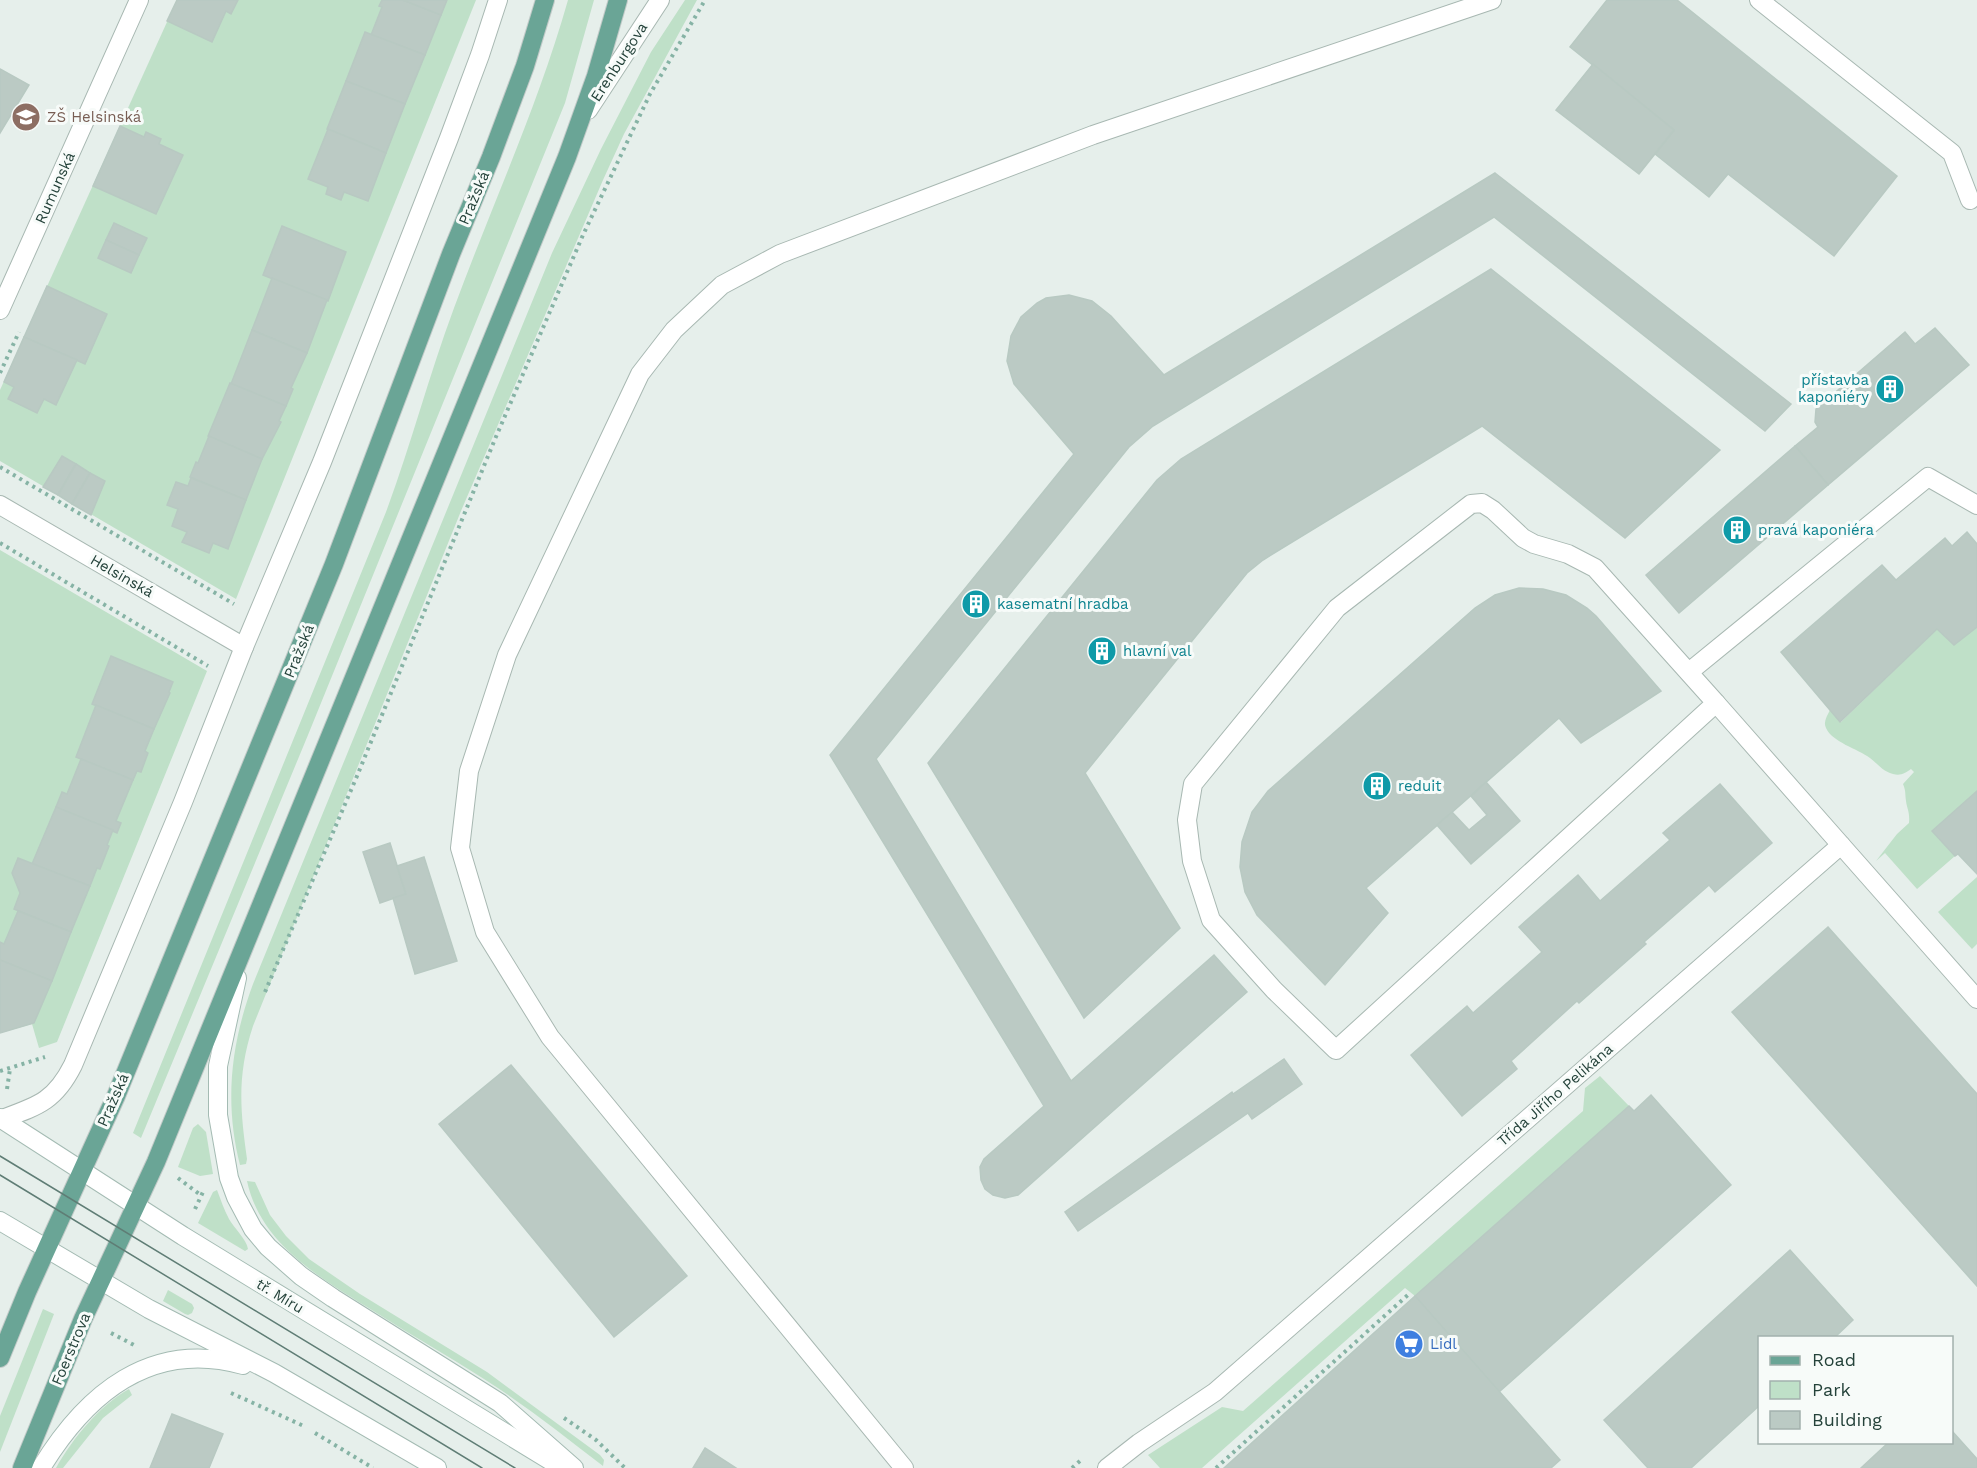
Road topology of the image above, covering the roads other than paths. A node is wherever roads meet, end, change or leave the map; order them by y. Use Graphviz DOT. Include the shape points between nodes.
graph roads {
  1 [pos="139,0"];
  2 [pos="498,0"];
  3 [pos="545,0"];
  4 [pos="618,0"];
  5 [pos="660,0"];
  6 [pos="1492,0"];
  7 [pos="1759,0"];
  8 [pos="579,124"];
  9 [pos="1970,200"];
  10 [pos="0,310"];
  11 [pos="0,505"];
  12 [pos="1977,505"];
  13 [pos="244,647"];
  14 [pos="1689,672"];
  15 [pos="1716,703"];
  16 [pos="1841,845"];
  17 [pos="244,948"];
  18 [pos="1977,999"];
  19 [pos="1,1119"];
  20 [pos="82,1171"];
  21 [pos="136,1206"];
  22 [pos="0,1221"];
  23 [pos="47,1249"];
  24 [pos="102,1281"];
  25 [pos="0,1358"];
  26 [pos="273,1373"];
  27 [pos="22,1468"];
  28 [pos="40,1468"];
  29 [pos="437,1468"];
  30 [pos="563,1468"];
  31 [pos="574,1468"];
  32 [pos="904,1468"];
  33 [pos="1107,1468"];
  1 -- 10 [label="street, Rumunská"];
  2 -- 13 [label="street" via="322,462"];
  3 -- 20 [label="main road, Pražská" via="525,66 334,564"];
  4 -- 8 [label="main road"];
  5 -- 8 [label="street, Erenburgova"];
  6 -- 32 [label="street" via="1093,135 780,254 722,285 674,330 640,374 507,655 469,771 460,848 485,932 550,1037"];
  7 -- 9 [label="street" via="1952,153"];
  8 -- 17 [label="main road"];
  11 -- 13 [label="street, Helsinská"];
  12 -- 14 [label="street" via="1928,477"];
  13 -- 19 [label="street" via="66,1078 47,1100"];
  14 -- 15 [label="street"];
  14 -- 15 [label="street" via="1595,568 1568,554 1534,544 1493,510 1482,503 1472,504 1337,608 1193,784 1186,820 1192,861 1211,920 1274,990 1336,1050"];
  15 -- 16 [label="street"];
  16 -- 18 [label="street"];
  16 -- 33 [label="street, Třída Jiřího Pelikána" via="1215,1392"];
  17 -- 21 [label="main road"];
  17 -- 31 [label="street" via="223,1036 217,1093 229,1178 253,1229 301,1276 500,1403"];
  19 -- 20 [label="street, tř. Míru"];
  20 -- 21 [label="street, tř. Míru"];
  20 -- 23 [label="main road, Pražská"];
  21 -- 24 [label="main road, Foerstrova"];
  21 -- 30 [label="street, tř. Míru"];
  22 -- 23 [label="street"];
  23 -- 24 [label="street"];
  23 -- 25 [label="main road, Pražská"];
  24 -- 26 [label="street" via="149,1310"];
  24 -- 27 [label="main road, Foerstrova"];
  26 -- 28 [label="street" via="211,1358 180,1360 144,1369 92,1401 68,1427"];
  26 -- 29 [label="street"];
}
